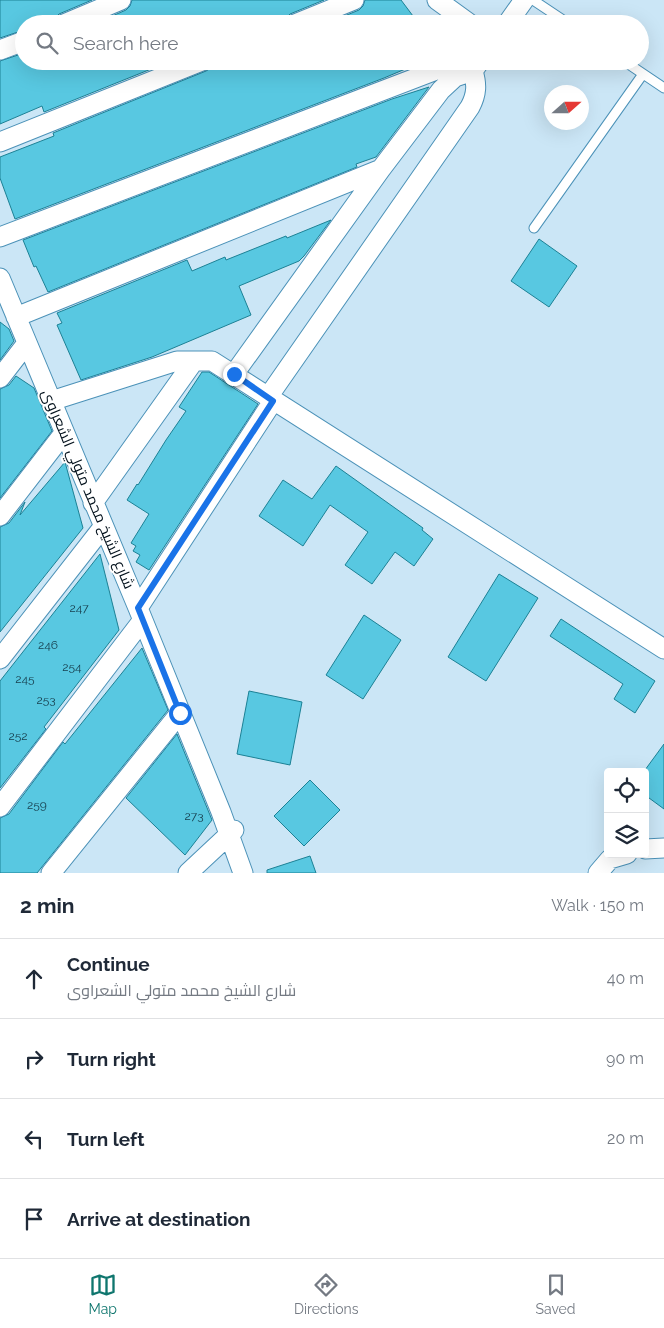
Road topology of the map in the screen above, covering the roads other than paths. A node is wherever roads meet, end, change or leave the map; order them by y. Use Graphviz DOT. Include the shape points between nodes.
graph roads {
  1 [pos="121,0"];
  2 [pos="354,0"];
  3 [pos="437,0"];
  4 [pos="524,0"];
  5 [pos="533,0"];
  6 [pos="85,15"];
  7 [pos="317,15"];
  8 [pos="458,15"];
  9 [pos="513,15"];
  10 [pos="556,15"];
  11 [pos="15,44"];
  12 [pos="0,50"];
  13 [pos="180,70"];
  14 [pos="455,70"];
  15 [pos="466,70"];
  16 [pos="473,70"];
  17 [pos="637,70"];
  18 [pos="643,74"];
  19 [pos="664,88"];
  20 [pos="0,142"];
  21 [pos="381,169"];
  22 [pos="534,228"];
  23 [pos="0,236"];
  24 [pos="0,278"];
  25 [pos="16,317"];
  26 [pos="27,343"];
  27 [pos="194,361"];
  28 [pos="234,374"];
  29 [pos="0,378"];
  30 [pos="270,399"];
  31 [pos="51,401"];
  32 [pos="64,433"];
  33 [pos="93,503"];
  34 [pos="0,516"];
  35 [pos="103,527"];
  36 [pos="140,615"];
  37 [pos="664,649"];
  38 [pos="0,659"];
  39 [pos="180,713"];
  40 [pos="0,807"];
  41 [pos="231,833"];
  42 [pos="664,848"];
  43 [pos="649,849"];
  44 [pos="613,858"];
  45 [pos="51,873"];
  46 [pos="188,873"];
  47 [pos="243,873"];
  48 [pos="253,873"];
  49 [pos="598,873"];
  1 -- 6 [label="street"];
  2 -- 7 [label="street"];
  3 -- 8 [label="street"];
  4 -- 9 [label="street"];
  5 -- 10 [label="lane"];
  11 -- 12 [label="street"];
  13 -- 20 [label="street"];
  14 -- 23 [label="street"];
  15 -- 21 [label="street" via="448,83"];
  16 -- 30 [label="street" via="476,89 470,107"];
  17 -- 18 [label="lane"];
  18 -- 19 [label="lane"];
  18 -- 22 [label="lane"];
  21 -- 25 [label="street"];
  21 -- 28 [label="street"];
  24 -- 25 [label="street, شارع الشيخ محمد متولي الشعراوى"];
  25 -- 26 [label="street, شارع الشيخ محمد متولي الشعراوى"];
  26 -- 29 [label="street"];
  26 -- 31 [label="street, شارع الشيخ محمد متولي الشعراوى"];
  27 -- 28 [label="street" via="212,361"];
  27 -- 31 [label="street" via="177,361"];
  27 -- 33 [label="street"];
  28 -- 30 [label="street"];
  30 -- 36 [label="street"];
  30 -- 37 [label="street"];
  31 -- 32 [label="street, شارع الشيخ محمد متولي الشعراوى"];
  32 -- 33 [label="street, شارع الشيخ محمد متولي الشعراوى"];
  32 -- 34 [label="street"];
  33 -- 35 [label="street, شارع الشيخ محمد متولي الشعراوى"];
  35 -- 36 [label="street, شارع الشيخ محمد متولي الشعراوى"];
  35 -- 38 [label="street"];
  36 -- 39 [label="street, شارع الشيخ محمد متولي الشعراوى"];
  36 -- 40 [label="street"];
  39 -- 41 [label="street, شارع الشيخ محمد متولي الشعراوى"];
  39 -- 45 [label="street"];
  41 -- 46 [label="street"];
  41 -- 47 [label="street, شارع الشيخ محمد متولي الشعراوى"];
  41 -- 48 [label="street, شارع الشيخ محمد متولي الشعراوى"];
  42 -- 43 [label="street"];
  44 -- 49 [label="street"];
}
